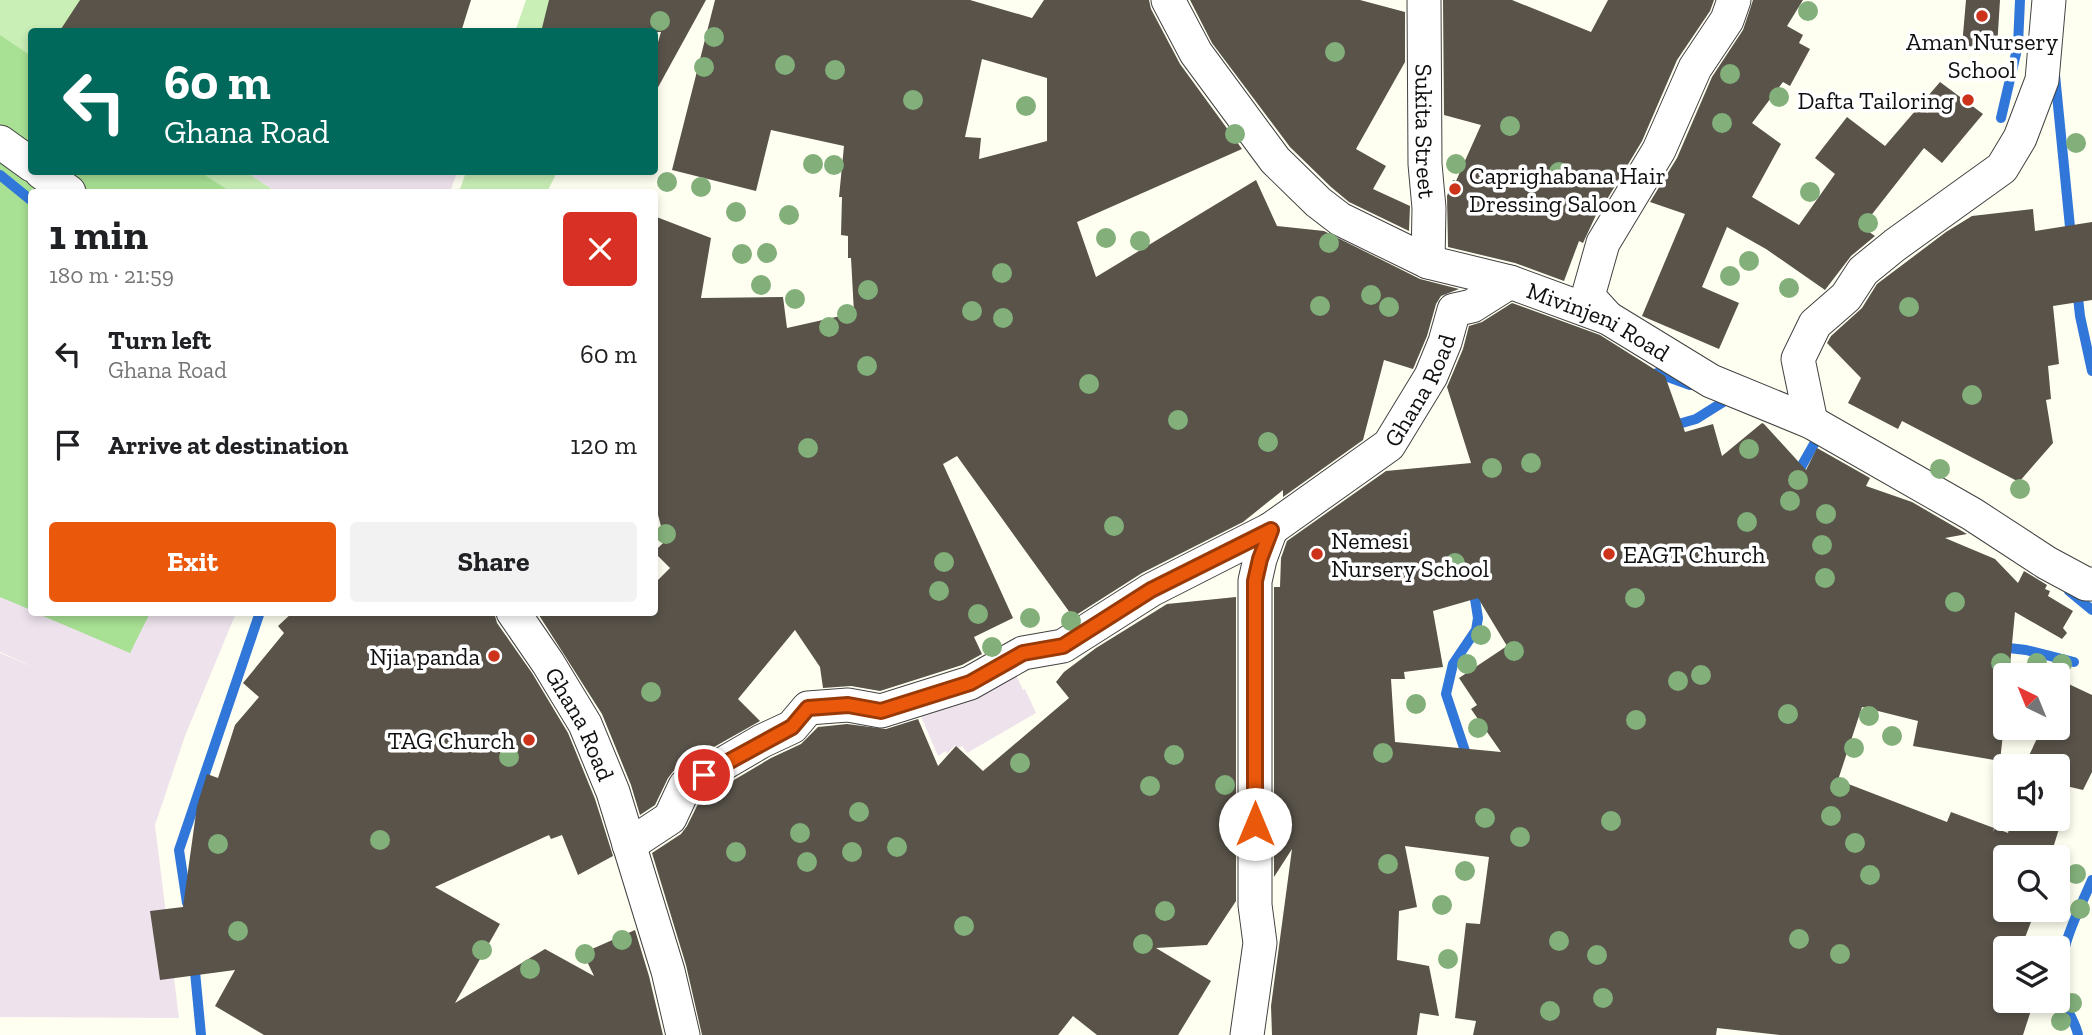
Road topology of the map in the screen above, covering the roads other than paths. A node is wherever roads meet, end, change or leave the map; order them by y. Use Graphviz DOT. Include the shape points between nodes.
graph roads {
  1 [pos="1168,0"];
  2 [pos="1424,0"];
  3 [pos="1734,0"];
  4 [pos="2049,0"];
  5 [pos="0,142"];
  6 [pos="28,162"];
  7 [pos="45,175"];
  8 [pos="65,189"];
  9 [pos="1428,262"];
  10 [pos="1510,282"];
  11 [pos="1608,318"];
  12 [pos="1811,422"];
  13 [pos="1271,530"];
  14 [pos="2092,584"];
  15 [pos="516,616"];
  16 [pos="629,845"];
  17 [pos="683,1035"];
  18 [pos="1248,1035"];
  1 -- 9 [label="street, Mivinjeni Road" via="1196,53 1275,160 1339,219"];
  2 -- 9 [label="street, Sukita Street"];
  3 -- 11 [label="street" via="1727,20 1695,68 1659,150 1603,243 1588,296"];
  4 -- 12 [label="street" via="2042,80 2003,168 1863,271 1846,297 1815,324 1798,359"];
  5 -- 6 [label="street"];
  7 -- 8 [label="street"];
  9 -- 10 [label="street, Mivinjeni Road"];
  10 -- 11 [label="street, Mivinjeni Road"];
  10 -- 13 [label="street, Ghana Road" via="1472,306 1454,310 1431,376 1389,445"];
  11 -- 12 [label="street, Mivinjeni Road" via="1711,380"];
  12 -- 14 [label="street, Mivinjeni Road" via="2048,563"];
  13 -- 16 [label="street, Ghana Road" via="1151,590 1063,646 1023,653 970,683 881,711 848,705 808,708 792,727 685,786 670,818"];
  13 -- 18 [label="street" via="1255,581 1255,905 1260,943"];
  15 -- 16 [label="street, Ghana Road" via="585,724"];
  16 -- 17 [label="street, Ghana Road"];
}
